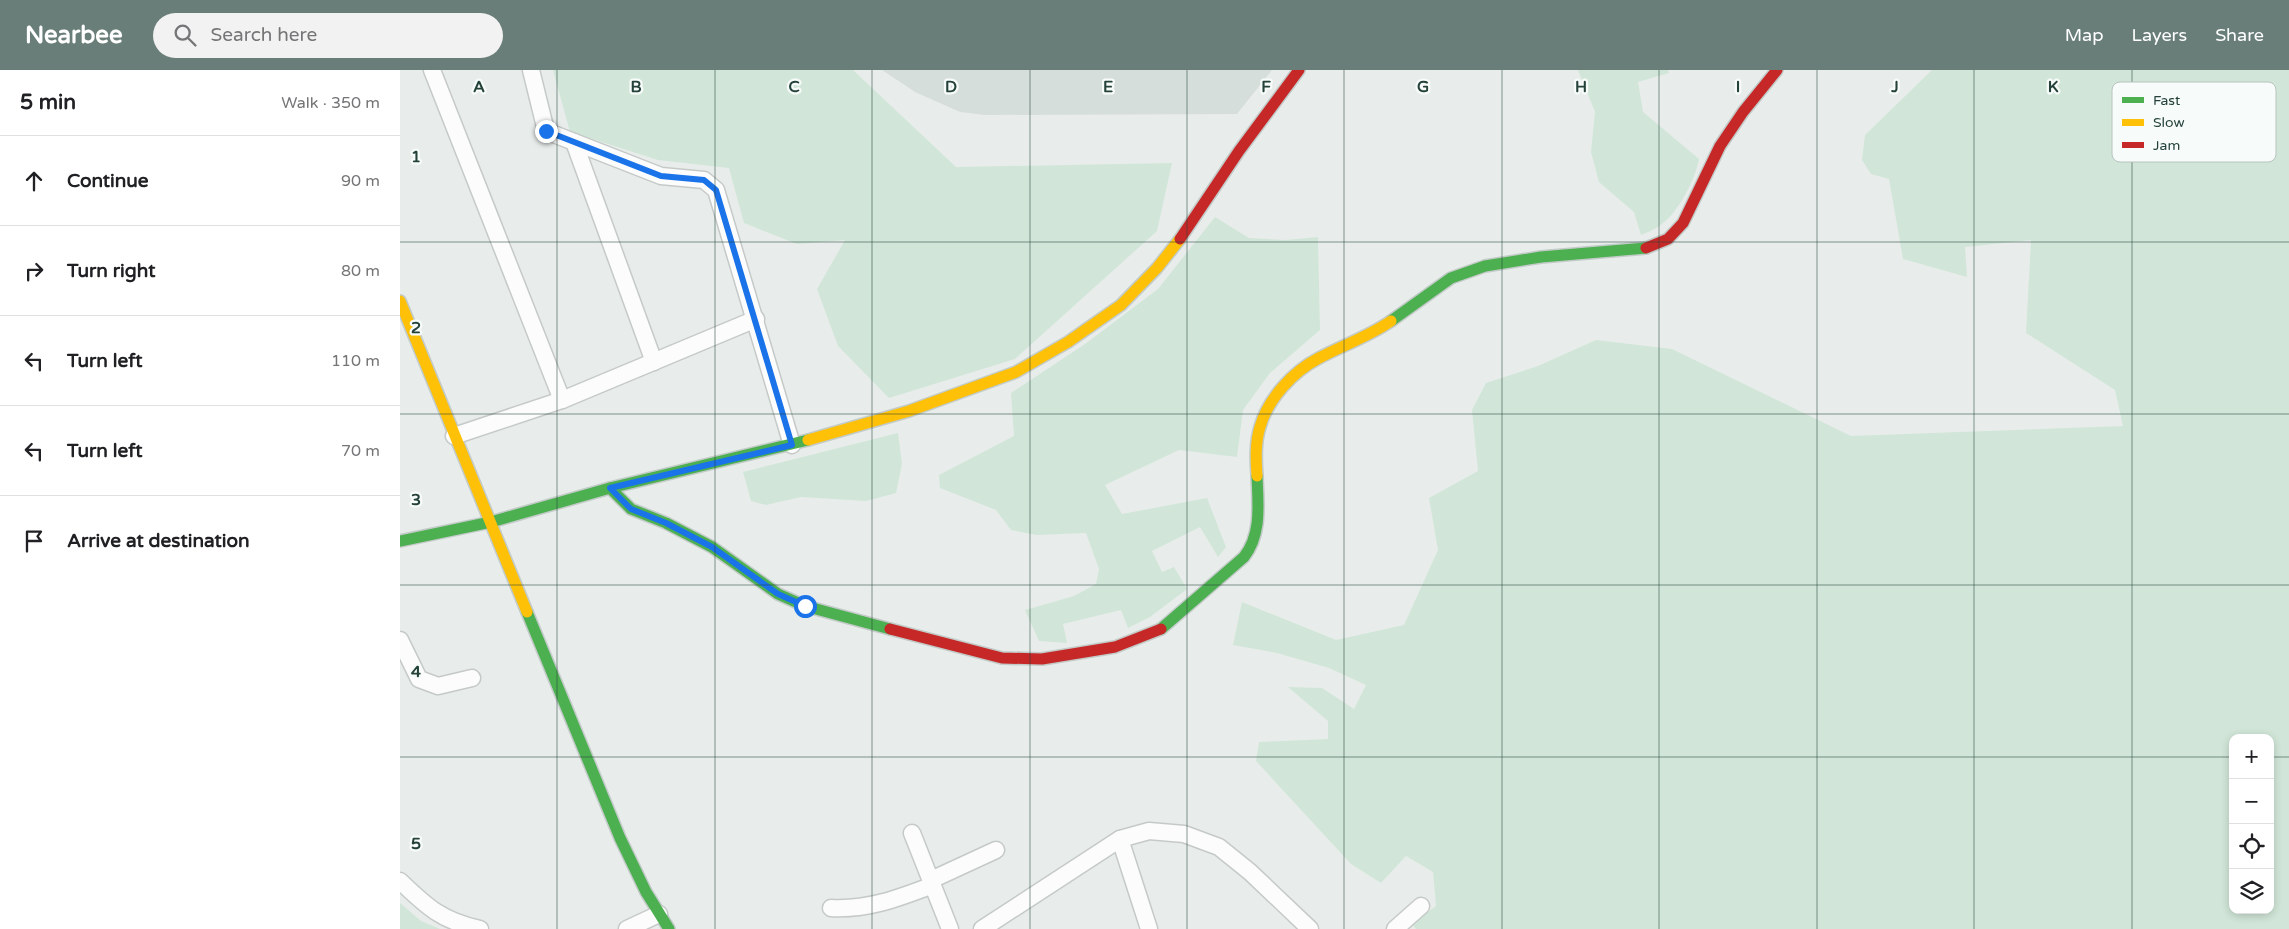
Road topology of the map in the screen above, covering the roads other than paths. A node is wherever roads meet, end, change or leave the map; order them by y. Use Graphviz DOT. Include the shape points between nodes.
graph roads {
  1 [pos="432,70"];
  2 [pos="531,70"];
  3 [pos="1298,70"];
  4 [pos="1777,70"];
  5 [pos="574,142"];
  6 [pos="400,301"];
  7 [pos="756,319"];
  8 [pos="654,362"];
  9 [pos="562,400"];
  10 [pos="454,436"];
  11 [pos="792,445"];
  12 [pos="610,488"];
  13 [pos="491,522"];
  14 [pos="400,542"];
  15 [pos="400,640"];
  16 [pos="472,678"];
  17 [pos="912,833"];
  18 [pos="1120,839"];
  19 [pos="996,850"];
  20 [pos="400,881"];
  21 [pos="932,882"];
  22 [pos="1421,906"];
  23 [pos="831,908"];
  24 [pos="659,914"];
  25 [pos="480,929"];
  26 [pos="627,929"];
  27 [pos="669,929"];
  28 [pos="950,929"];
  29 [pos="982,929"];
  30 [pos="1149,929"];
  31 [pos="1310,929"];
  32 [pos="1395,929"];
  1 -- 9 [label="street"];
  2 -- 5 [label="street" via="546,131"];
  3 -- 11 [label="street" via="1188,228 1157,268 1121,305 1068,342 1016,372 918,408"];
  4 -- 12 [label="street" via="1738,118 1712,160 1682,223 1665,241 1636,248 1544,256 1484,266 1460,274 1433,287 1368,335 1294,375 1260,426 1253,544 1244,557 1158,631 1115,646 1042,659 1002,658 805,606 778,594 712,547 631,509"];
  5 -- 7 [label="street" via="661,176 704,180 716,190"];
  5 -- 8 [label="street"];
  6 -- 10 [label="street"];
  7 -- 8 [label="street"];
  7 -- 11 [label="street"];
  8 -- 9 [label="street"];
  9 -- 10 [label="street"];
  10 -- 13 [label="street"];
  11 -- 12 [label="street"];
  12 -- 13 [label="street"];
  13 -- 14 [label="street"];
  13 -- 24 [label="street" via="614,825"];
  15 -- 16 [label="street" via="419,679 438,686"];
  17 -- 21 [label="street"];
  18 -- 29 [label="street"];
  18 -- 30 [label="street"];
  18 -- 31 [label="street" via="1149,831 1184,834 1219,847"];
  19 -- 21 [label="street"];
  20 -- 25 [label="street" via="427,907 458,924"];
  21 -- 23 [label="street" via="884,904 851,909"];
  21 -- 28 [label="street"];
  22 -- 32 [label="street"];
  24 -- 26 [label="street"];
  24 -- 27 [label="street"];
}
